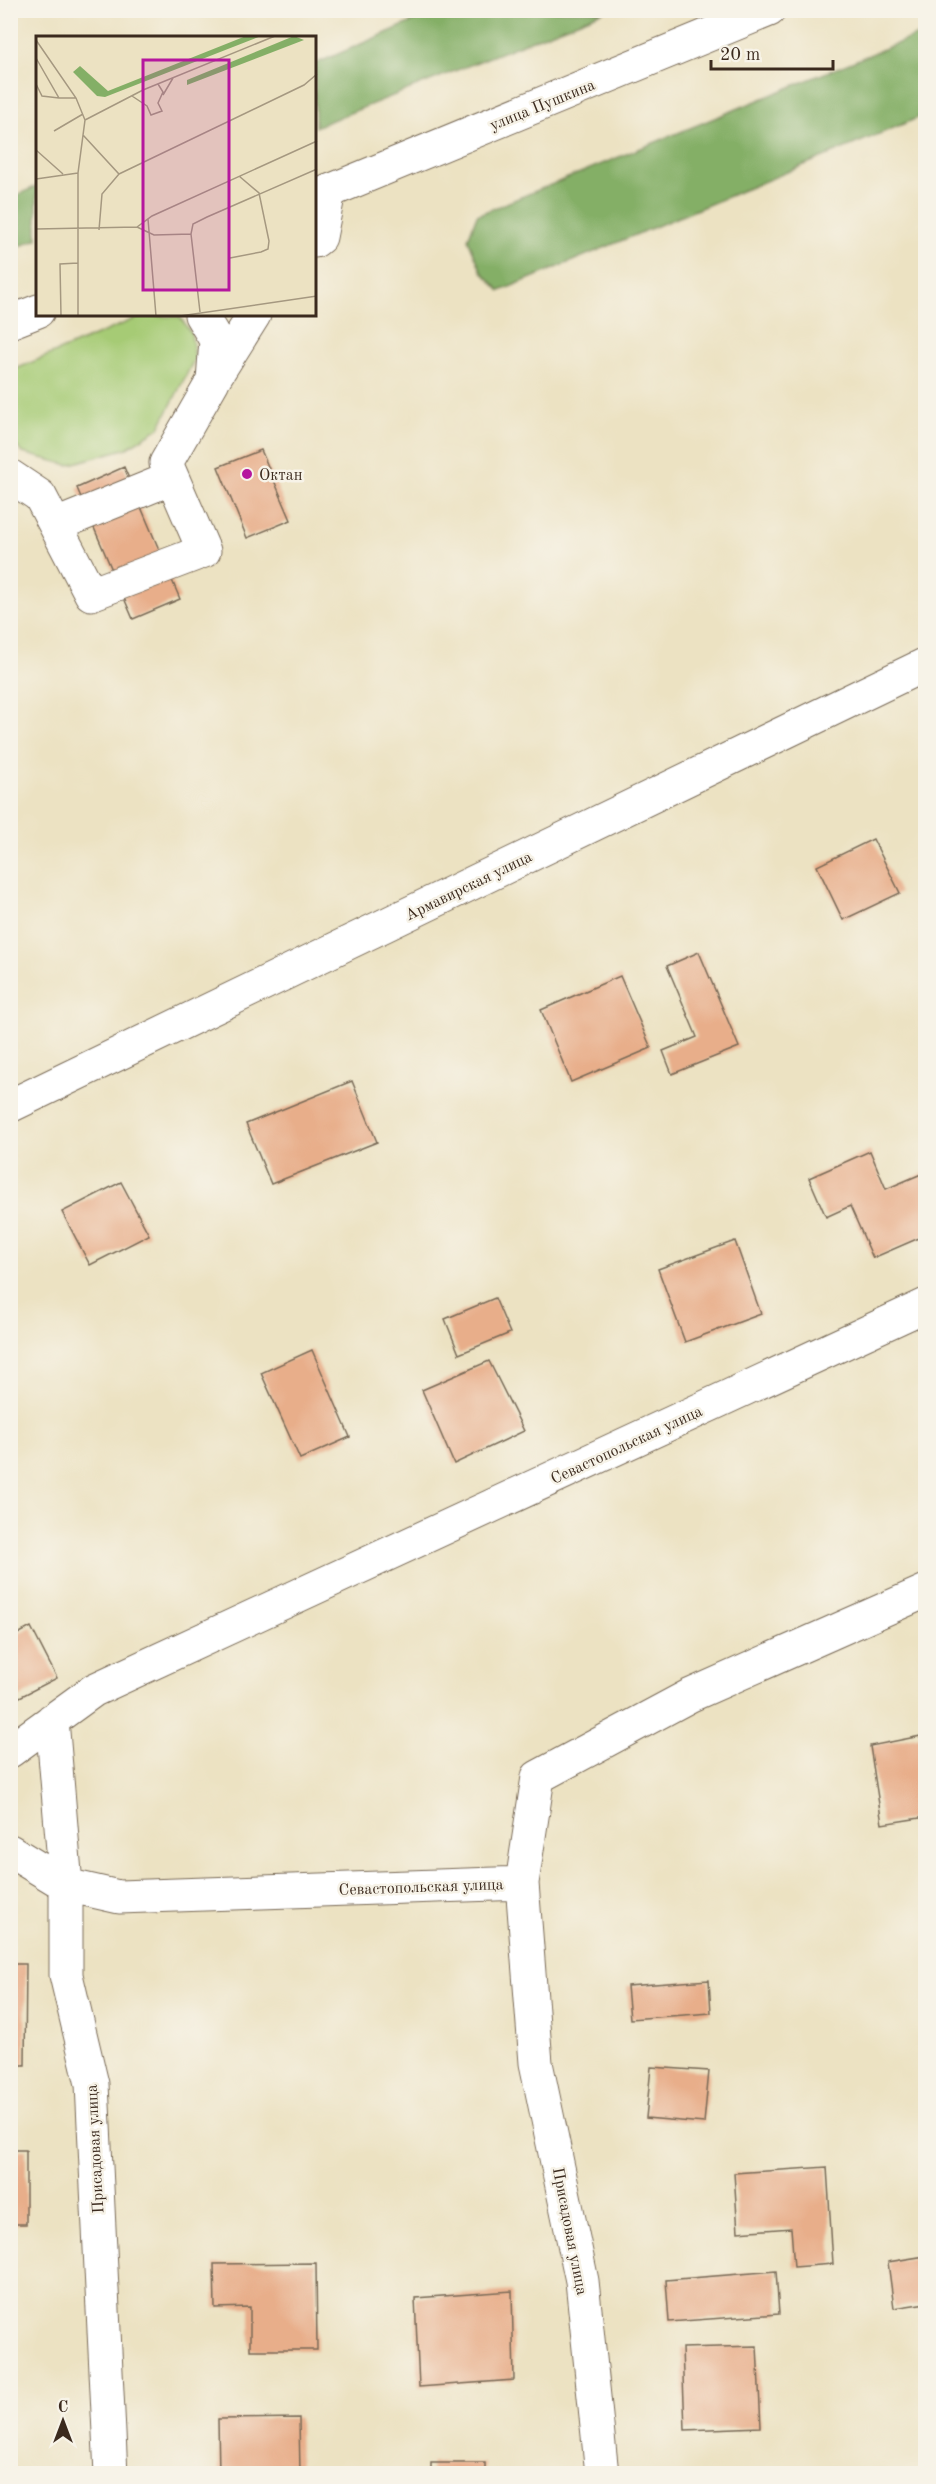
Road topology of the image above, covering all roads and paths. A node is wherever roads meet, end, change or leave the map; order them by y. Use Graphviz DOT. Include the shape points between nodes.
graph roads {
  1 [pos="769,10"];
  2 [pos="322,194"];
  3 [pos="316,240"];
  4 [pos="36,312"];
  5 [pos="202,316"];
  6 [pos="253,316"];
  7 [pos="10,322"];
  8 [pos="213,381"];
  9 [pos="10,476"];
  10 [pos="172,478"];
  11 [pos="56,525"];
  12 [pos="926,664"];
  13 [pos="10,1106"];
  14 [pos="926,1305"];
  15 [pos="926,1592"];
  16 [pos="52,1720"];
  17 [pos="10,1751"];
  18 [pos="10,1851"];
  19 [pos="522,1883"];
  20 [pos="66,1885"];
  21 [pos="111,2474"];
  22 [pos="602,2474"];
  1 -- 2 [label="street, улица Пушкина"];
  2 -- 3 [label="street" via="320,237"];
  4 -- 7 [label="street"];
  5 -- 8 [label="street" via="216,340"];
  6 -- 8 [label="street"];
  8 -- 10 [label="street" via="166,463"];
  9 -- 11 [label="street" via="40,496"];
  10 -- 11 [label="street"];
  10 -- 11 [label="street" via="204,551 91,594"];
  12 -- 13 [label="street, Армавирская улица"];
  14 -- 16 [label="street, Севастопольская улица" via="94,1690"];
  15 -- 19 [label="street, Севастопольская улица" via="689,1696 538,1777"];
  16 -- 17 [label="street, Севастопольская улица"];
  16 -- 20 [label="street, Присадовая улица"];
  18 -- 20 [label="street, Севастопольская улица"];
  19 -- 20 [label="street, Севастопольская улица" via="119,1897"];
  19 -- 22 [label="street, Присадовая улица" via="536,2063 582,2281"];
  20 -- 21 [label="street, Присадовая улица" via="66,1975 92,2084"];
}
